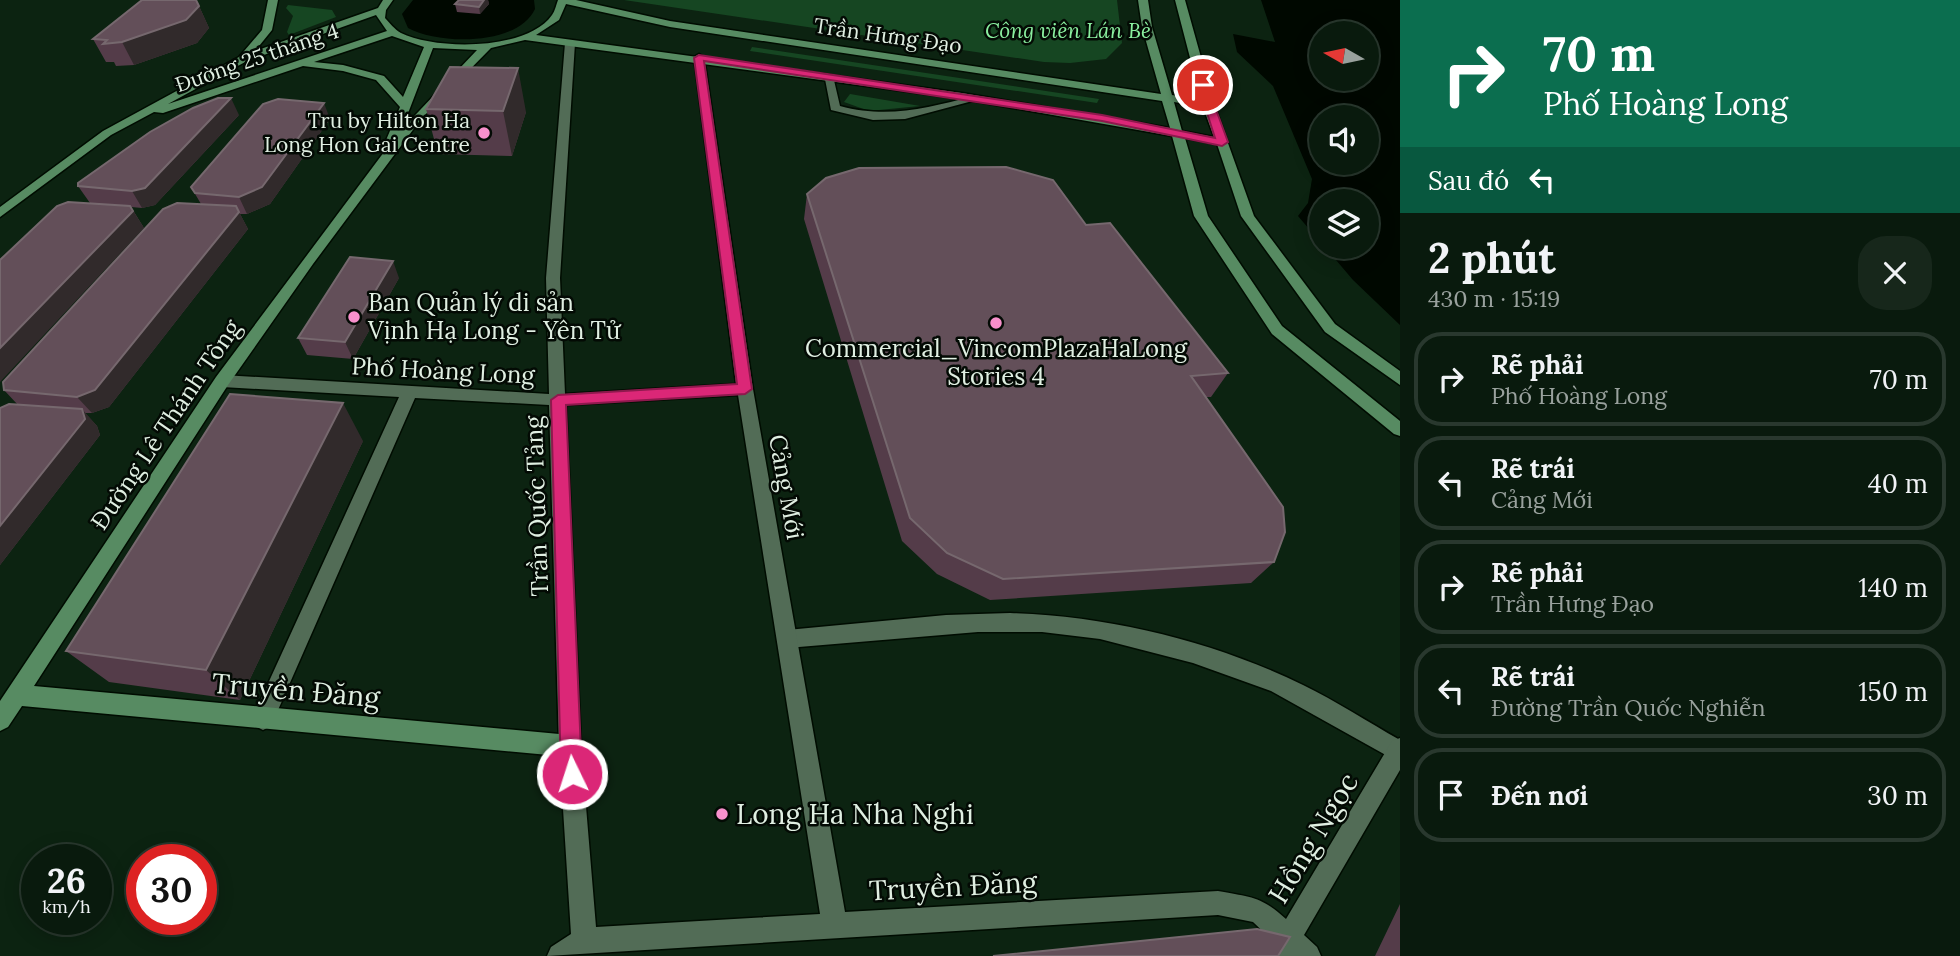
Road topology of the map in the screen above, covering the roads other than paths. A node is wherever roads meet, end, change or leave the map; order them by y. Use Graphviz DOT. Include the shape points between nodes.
graph roads {
  1 [pos="273,0"];
  2 [pos="563,0"];
  3 [pos="1143,0"];
  4 [pos="1180,0"];
  5 [pos="383,3"];
  6 [pos="391,33"];
  7 [pos="526,37"];
  8 [pos="570,43"];
  9 [pos="429,46"];
  10 [pos="487,46"];
  11 [pos="699,58"];
  12 [pos="243,59"];
  13 [pos="296,64"];
  14 [pos="828,76"];
  15 [pos="1167,97"];
  16 [pos="974,99"];
  17 [pos="1208,104"];
  18 [pos="405,106"];
  19 [pos="135,116"];
  20 [pos="1176,133"];
  21 [pos="1222,142"];
  22 [pos="384,165"];
  23 [pos="0,213"];
  24 [pos="1400,379"];
  25 [pos="222,381"];
  26 [pos="745,389"];
  27 [pos="409,393"];
  28 [pos="558,400"];
  29 [pos="1400,430"];
  30 [pos="787,639"];
  31 [pos="16,695"];
  32 [pos="263,719"];
  33 [pos="0,720"];
  34 [pos="570,746"];
  35 [pos="1399,750"];
  36 [pos="834,923"];
  37 [pos="583,940"];
  38 [pos="1283,948"];
  39 [pos="560,956"];
  40 [pos="1308,956"];
  1 -- 12 [label="main road" via="267,30"];
  2 -- 7 [label="main road" via="556,18"];
  2 -- 15 [label="main road, Trần Hưng Đạo" via="670,24"];
  3 -- 15 [label="main road"];
  4 -- 17 [label="main road"];
  5 -- 6 [label="main road" via="380,18"];
  5 -- 12 [label="main road, Đường 25 tháng 4"];
  6 -- 9 [label="main road"];
  6 -- 13 [label="main road, Đường 25 tháng 4"];
  7 -- 8 [label="main road, Trần Hưng Đạo"];
  7 -- 10 [label="main road"];
  8 -- 11 [label="main road, Trần Hưng Đạo"];
  8 -- 28 [label="street, Trần Quốc Tảng" via="553,278"];
  9 -- 10 [label="main road"];
  9 -- 18 [label="main road, Đường Lê Thánh Tông"];
  10 -- 22 [label="main road, Đường Lê Thánh Tông" via="417,117"];
  11 -- 14 [label="main road, Trần Hưng Đạo"];
  11 -- 26 [label="street, Cảng Mới"];
  12 -- 19 [label="main road, Đường 25 tháng 4"];
  13 -- 18 [label="main road" via="343,68 380,78"];
  13 -- 19 [label="main road, Đường 25 tháng 4" via="179,106"];
  14 -- 16 [label="main road, Trần Hưng Đạo"];
  14 -- 16 [label="street" via="835,108 869,118 909,117"];
  15 -- 17 [label="main road, Trần Hưng Đạo"];
  15 -- 20 [label="main road"];
  16 -- 20 [label="main road, Trần Hưng Đạo"];
  17 -- 21 [label="main road"];
  18 -- 22 [label="main road, Đường Lê Thánh Tông"];
  19 -- 23 [label="main road, Đường 25 tháng 4"];
  20 -- 21 [label="main road, Trần Hưng Đạo"];
  20 -- 29 [label="main road" via="1201,216 1277,330"];
  21 -- 24 [label="main road" via="1248,216 1330,328"];
  22 -- 25 [label="main road, Đường Lê Thánh Tông"];
  25 -- 27 [label="street, Phố Hoàng Long"];
  25 -- 31 [label="main road, Đường Lê Thánh Tông"];
  26 -- 28 [label="street, Phố Hoàng Long"];
  26 -- 30 [label="street, Cảng Mới"];
  27 -- 28 [label="street, Phố Hoàng Long"];
  27 -- 32 [label="street"];
  28 -- 34 [label="street, Trần Quốc Tảng"];
  30 -- 35 [label="street" via="985,623 1043,623 1097,631 1155,644 1280,685"];
  30 -- 36 [label="street, Cảng Mới"];
  31 -- 32 [label="main road, Truyền Đăng"];
  31 -- 33 [label="main road, Đường Lê Thánh Tông"];
  32 -- 34 [label="main road, Truyền Đăng"];
  34 -- 37 [label="street, Trần Quốc Tảng"];
  35 -- 38 [label="street, Hồng Ngọc"];
  36 -- 37 [label="street, Truyền Đăng"];
  36 -- 38 [label="street, Truyền Đăng" via="1218,903 1259,911"];
  37 -- 39 [label="street"];
  38 -- 40 [label="street, Truyền Đăng"];
}
